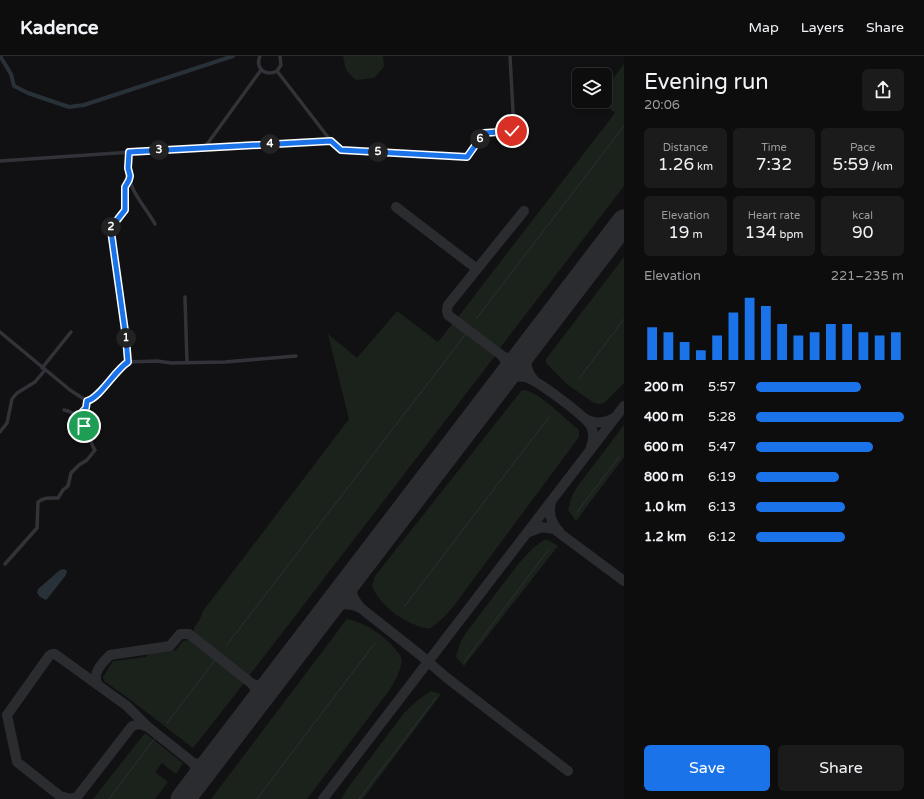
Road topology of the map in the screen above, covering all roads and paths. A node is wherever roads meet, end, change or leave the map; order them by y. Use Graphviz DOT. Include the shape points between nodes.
graph roads {
  1 [pos="260,56"];
  2 [pos="280,56"];
  3 [pos="510,56"];
  4 [pos="261,70"];
  5 [pos="276,72"];
  6 [pos="331,141"];
  7 [pos="205,147"];
  8 [pos="129,152"];
  9 [pos="0,161"];
  10 [pos="129,180"];
  11 [pos="155,224"];
  12 [pos="185,297"];
  13 [pos="0,332"];
  14 [pos="71,332"];
  15 [pos="296,356"];
  16 [pos="128,362"];
  17 [pos="187,363"];
  18 [pos="44,369"];
  19 [pos="87,401"];
  20 [pos="64,410"];
  21 [pos="78,417"];
  22 [pos="0,432"];
  23 [pos="5,564"];
  1 -- 4 [label="street" via="258,64"];
  2 -- 5 [label="street" via="281,65"];
  3 -- 6 [label="street" via="514,130 484,133 467,157 341,150"];
  4 -- 5 [label="street" via="267,73"];
  4 -- 7 [label="street"];
  5 -- 6 [label="street"];
  6 -- 7 [label="street"];
  7 -- 8 [label="street"];
  8 -- 9 [label="street"];
  8 -- 10 [label="street"];
  10 -- 11 [label="street" via="136,196"];
  10 -- 16 [label="street" via="125,187 125,210 111,231"];
  12 -- 17 [label="street"];
  13 -- 18 [label="street"];
  14 -- 18 [label="street"];
  15 -- 17 [label="street"];
  16 -- 17 [label="street"];
  16 -- 19 [label="street"];
  18 -- 19 [label="street"];
  18 -- 22 [label="street" via="35,382 17,392 12,399 6,423"];
  19 -- 21 [label="street" via="86,408"];
  20 -- 21 [label="street" via="72,411"];
  21 -- 23 [label="street" via="95,450 71,473 68,486 58,498 41,499 38,502 37,528"];
}
